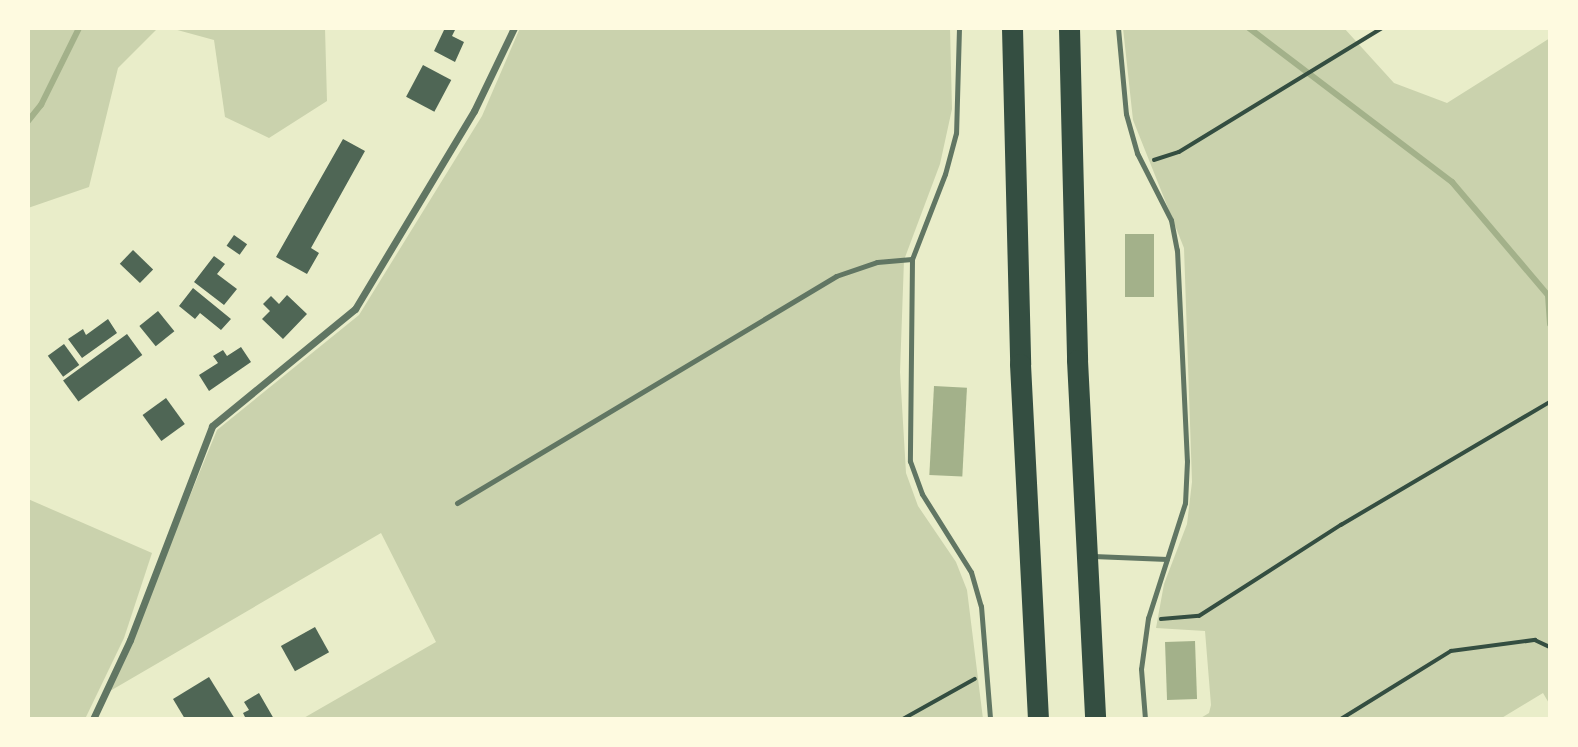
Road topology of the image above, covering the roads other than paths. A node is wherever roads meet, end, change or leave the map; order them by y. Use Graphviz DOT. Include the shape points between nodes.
graph roads {
  1 [pos="514,28"];
  2 [pos="959,28"];
  3 [pos="1012,28"];
  4 [pos="1069,28"];
  5 [pos="1118,28"];
  6 [pos="912,260"];
  7 [pos="457,503"];
  8 [pos="1086,556"];
  9 [pos="1167,559"];
  10 [pos="93,719"];
  11 [pos="990,719"];
  12 [pos="1038,719"];
  13 [pos="1095,719"];
  14 [pos="1145,719"];
  1 -- 10 [label="street" via="474,111 355,309 212,426 130,640"];
  2 -- 6 [label="lane" via="956,133"];
  3 -- 12 [label="highway" via="1020,364"];
  4 -- 8 [label="highway"];
  5 -- 9 [label="lane" via="1126,114 1143,164 1171,220 1177,250 1187,461 1185,503"];
  6 -- 7 [label="lane" via="877,262 836,276"];
  6 -- 11 [label="lane" via="910,461 922,494 971,572 981,606"];
  8 -- 9 [label="lane"];
  8 -- 13 [label="highway"];
  9 -- 14 [label="lane" via="1148,618 1141,668"];
}
